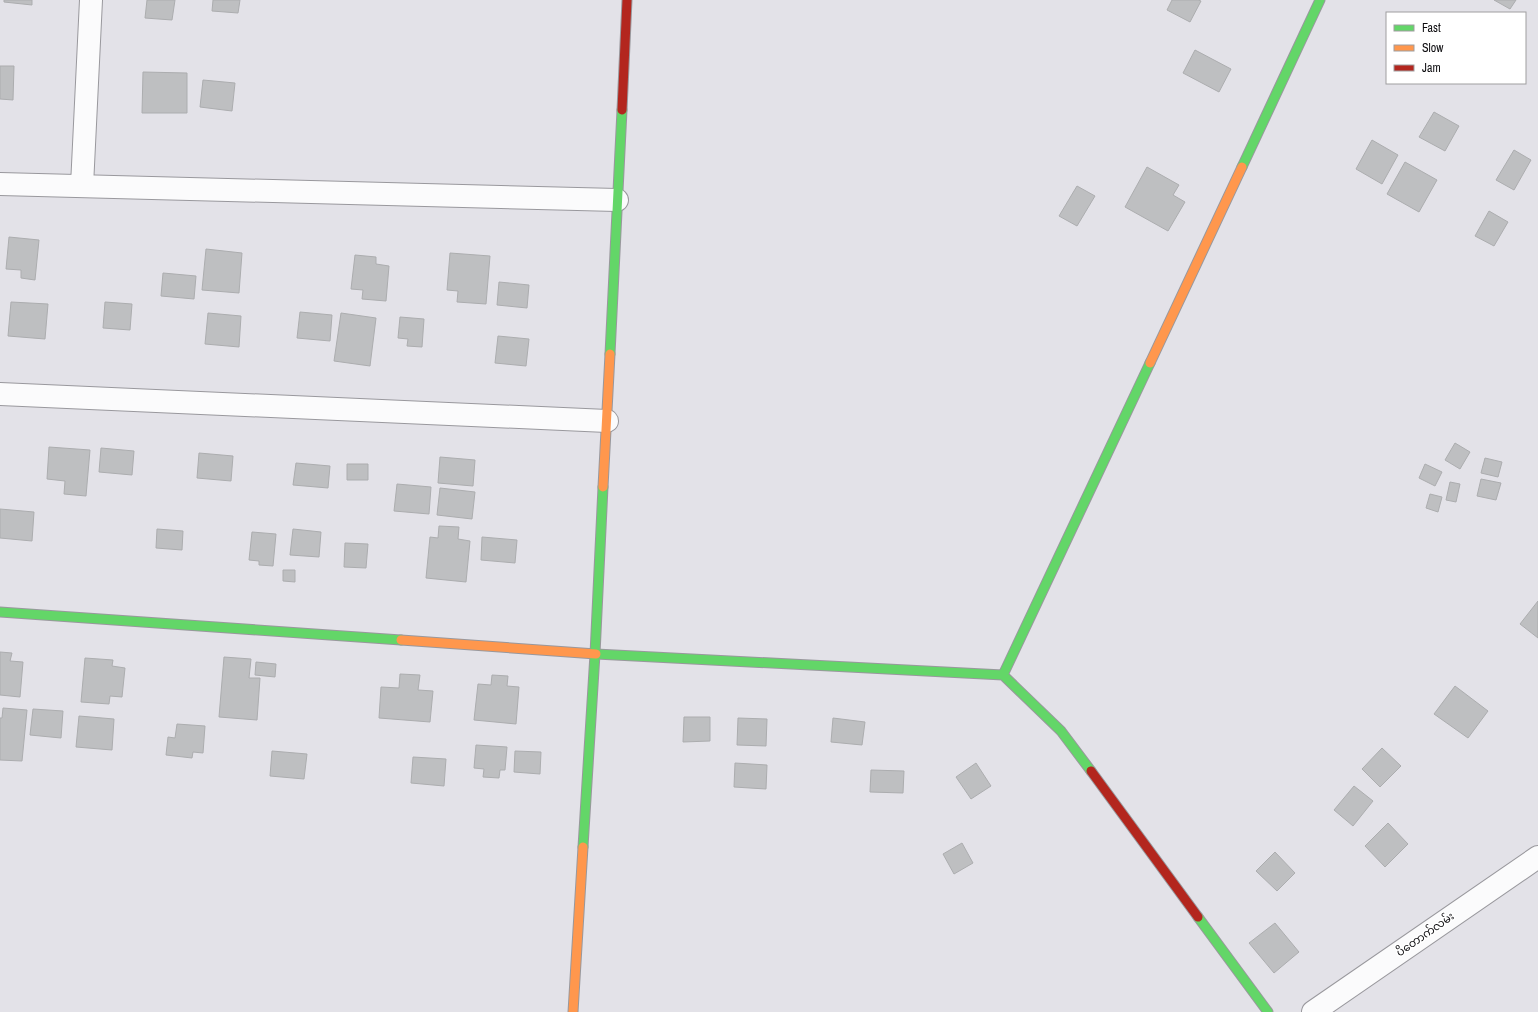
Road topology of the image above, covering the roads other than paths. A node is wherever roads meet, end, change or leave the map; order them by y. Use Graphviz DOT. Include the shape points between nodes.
graph roads {
  1 [pos="91,0"];
  2 [pos="627,0"];
  3 [pos="1320,0"];
  4 [pos="0,184"];
  5 [pos="82,186"];
  6 [pos="617,200"];
  7 [pos="0,394"];
  8 [pos="607,421"];
  9 [pos="0,612"];
  10 [pos="595,654"];
  11 [pos="1003,675"];
  12 [pos="1538,857"];
  13 [pos="573,1012"];
  14 [pos="1268,1012"];
  15 [pos="1313,1012"];
  1 -- 5 [label="street"];
  2 -- 6 [label="street"];
  3 -- 11 [label="street"];
  4 -- 5 [label="street"];
  5 -- 6 [label="street"];
  6 -- 8 [label="street"];
  7 -- 8 [label="street"];
  8 -- 10 [label="street"];
  9 -- 10 [label="street"];
  10 -- 11 [label="street"];
  10 -- 13 [label="street"];
  11 -- 14 [label="street" via="1061,731"];
  12 -- 15 [label="street, ပိတောက်လမ်း"];
}
